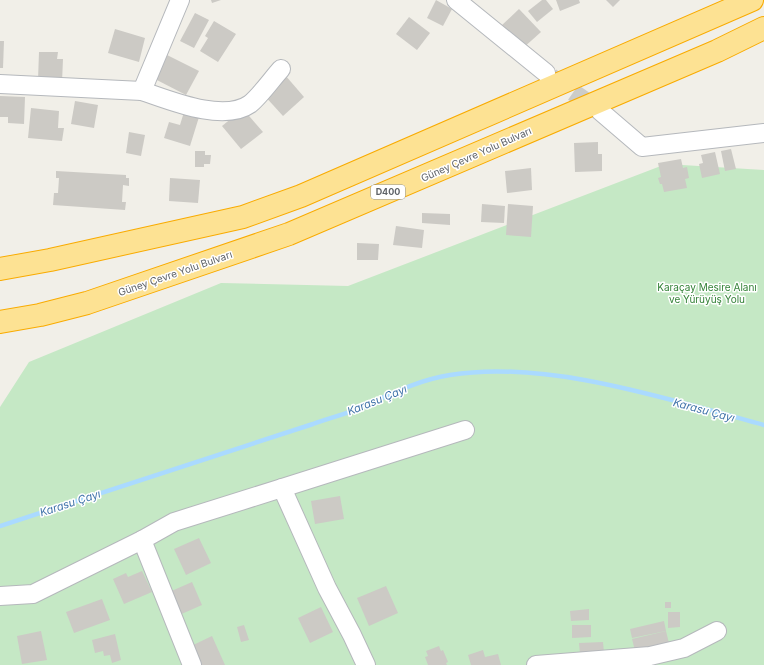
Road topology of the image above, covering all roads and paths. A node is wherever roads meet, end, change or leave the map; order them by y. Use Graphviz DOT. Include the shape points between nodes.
graph roads {
  1 [pos="180,0"];
  2 [pos="456,0"];
  3 [pos="752,0"];
  4 [pos="764,28"];
  5 [pos="281,69"];
  6 [pos="546,73"];
  7 [pos="0,84"];
  8 [pos="142,91"];
  9 [pos="600,111"];
  10 [pos="764,133"];
  11 [pos="0,269"];
  12 [pos="0,322"];
  13 [pos="465,430"];
  14 [pos="282,488"];
  15 [pos="142,540"];
  16 [pos="0,596"];
  17 [pos="717,631"];
  18 [pos="192,665"];
  19 [pos="366,665"];
  20 [pos="536,665"];
  1 -- 8 [label="street"];
  2 -- 6 [label="street"];
  3 -- 11 [label="highway" via="301,196 250,214"];
  4 -- 12 [label="highway, Güney Çevre Yolu Bulvarı / D400" via="718,51 289,234 87,303"];
  5 -- 8 [label="street" via="250,104 235,109 215,111"];
  7 -- 8 [label="street"];
  9 -- 10 [label="street" via="642,146"];
  13 -- 14 [label="street"];
  14 -- 15 [label="street" via="174,522"];
  14 -- 19 [label="street" via="327,588"];
  15 -- 16 [label="street" via="33,594"];
  15 -- 18 [label="street"];
  17 -- 20 [label="street" via="684,648 650,656"];
}
